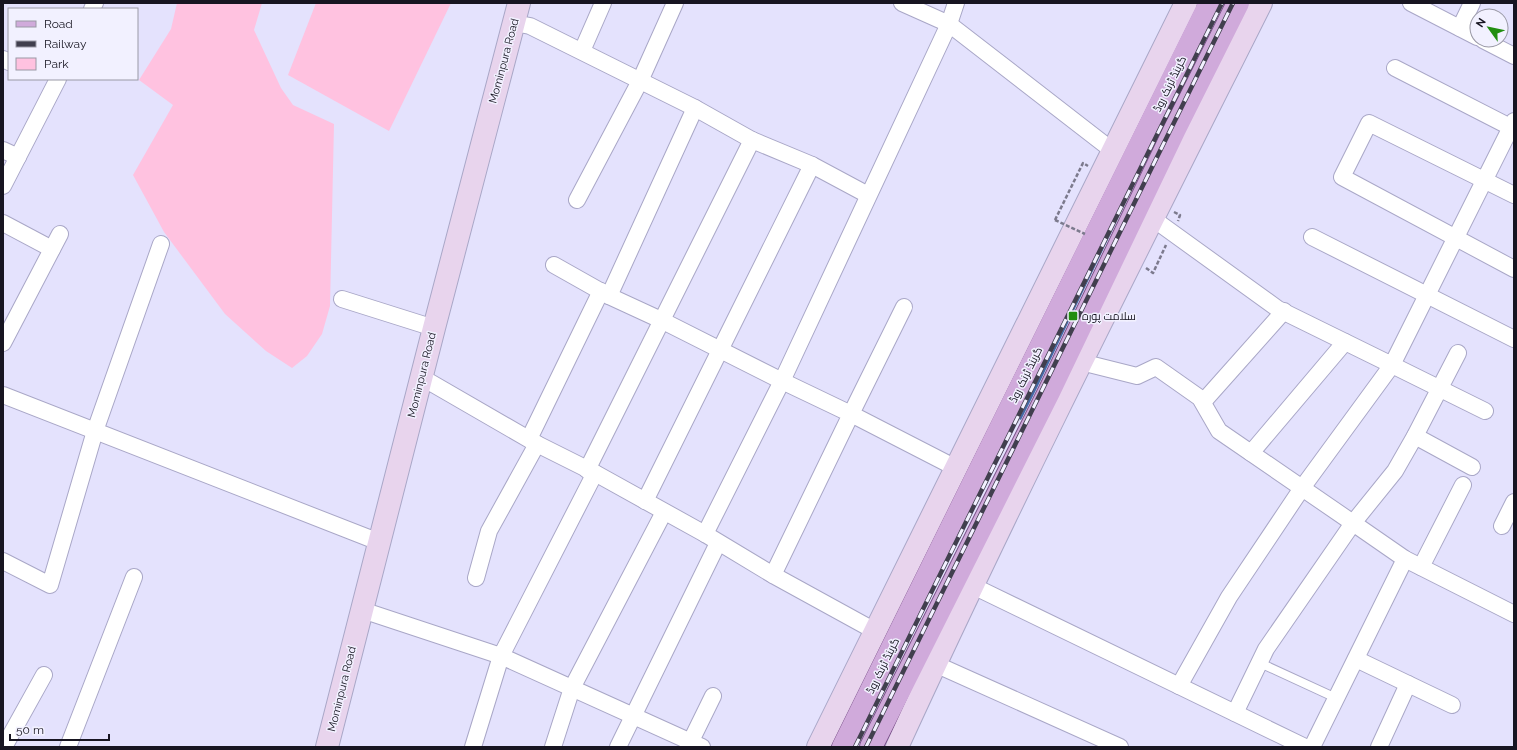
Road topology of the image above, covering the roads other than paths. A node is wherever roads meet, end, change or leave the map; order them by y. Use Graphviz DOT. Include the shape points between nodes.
graph roads {
  1 [pos="603,3"];
  2 [pos="675,3"];
  3 [pos="902,3"];
  4 [pos="956,3"];
  5 [pos="1186,3"];
  6 [pos="1210,3"];
  7 [pos="1238,3"];
  8 [pos="1261,3"];
  9 [pos="1410,3"];
  10 [pos="1472,3"];
  11 [pos="517,13"];
  12 [pos="949,24"];
  13 [pos="1460,28"];
  14 [pos="1469,33"];
  15 [pos="1498,48"];
  16 [pos="582,51"];
  17 [pos="1514,56"];
  18 [pos="1395,68"];
  19 [pos="52,81"];
  20 [pos="640,81"];
  21 [pos="1202,97"];
  22 [pos="694,108"];
  23 [pos="1513,126"];
  24 [pos="752,140"];
  25 [pos="3,150"];
  26 [pos="1112,151"];
  27 [pos="18,157"];
  28 [pos="812,165"];
  29 [pos="1484,181"];
  30 [pos="3,186"];
  31 [pos="868,195"];
  32 [pos="1514,195"];
  33 [pos="577,200"];
  34 [pos="1152,218"];
  35 [pos="3,223"];
  36 [pos="60,234"];
  37 [pos="1312,237"];
  38 [pos="1455,238"];
  39 [pos="161,244"];
  40 [pos="52,248"];
  41 [pos="554,265"];
  42 [pos="1514,269"];
  43 [pos="605,294"];
  44 [pos="1427,295"];
  45 [pos="342,300"];
  46 [pos="904,307"];
  47 [pos="1284,311"];
  48 [pos="661,320"];
  49 [pos="434,328"];
  50 [pos="1514,339"];
  51 [pos="1345,342"];
  52 [pos="3,343"];
  53 [pos="720,349"];
  54 [pos="1458,353"];
  55 [pos="1081,362"];
  56 [pos="1392,366"];
  57 [pos="421,377"];
  58 [pos="782,381"];
  59 [pos="1440,389"];
  60 [pos="3,396"];
  61 [pos="1203,402"];
  62 [pos="1485,411"];
  63 [pos="851,414"];
  64 [pos="95,431"];
  65 [pos="1415,436"];
  66 [pos="533,442"];
  67 [pos="1251,453"];
  68 [pos="1472,467"];
  69 [pos="956,468"];
  70 [pos="591,471"];
  71 [pos="1463,485"];
  72 [pos="1302,488"];
  73 [pos="645,502"];
  74 [pos="1514,502"];
  75 [pos="664,512"];
  76 [pos="1353,523"];
  77 [pos="1502,526"];
  78 [pos="711,539"];
  79 [pos="379,542"];
  80 [pos="1405,559"];
  81 [pos="3,561"];
  82 [pos="1421,567"];
  83 [pos="773,575"];
  84 [pos="134,577"];
  85 [pos="476,578"];
  86 [pos="972,586"];
  87 [pos="362,610"];
  88 [pos="1514,614"];
  89 [pos="875,631"];
  90 [pos="501,656"];
  91 [pos="1356,659"];
  92 [pos="1260,663"];
  93 [pos="935,664"];
  94 [pos="44,675"];
  95 [pos="1408,684"];
  96 [pos="1179,686"];
  97 [pos="572,688"];
  98 [pos="713,696"];
  99 [pos="1336,698"];
  100 [pos="1452,705"];
  101 [pos="1235,713"];
  102 [pos="633,716"];
  103 [pos="857,719"];
  104 [pos="875,739"];
  105 [pos="694,745"];
  106 [pos="4,747"];
  107 [pos="68,747"];
  108 [pos="327,747"];
  109 [pos="473,747"];
  110 [pos="554,747"];
  111 [pos="618,747"];
  112 [pos="818,747"];
  113 [pos="843,747"];
  114 [pos="897,747"];
  115 [pos="1120,747"];
  116 [pos="1305,747"];
  117 [pos="1312,747"];
  118 [pos="1378,747"];
  1 -- 16 [label="street"];
  2 -- 20 [label="street"];
  3 -- 12 [label="street"];
  4 -- 12 [label="street"];
  5 -- 26 [label="street"];
  6 -- 103 [label="main road, گرینڈ ٹرنک روڈ"];
  7 -- 21 [label="main road"];
  8 -- 21 [label="street"];
  9 -- 13 [label="street"];
  10 -- 13 [label="street"];
  11 -- 16 [label="street" via="530,26"];
  11 -- 49 [label="street, Mominpura Road"];
  12 -- 26 [label="street"];
  12 -- 31 [label="street"];
  13 -- 14 [label="street"];
  15 -- 17 [label="street"];
  16 -- 20 [label="street"];
  18 -- 23 [label="street"];
  19 -- 27 [label="street"];
  20 -- 22 [label="street"];
  20 -- 33 [label="street"];
  21 -- 34 [label="street"];
  21 -- 104 [label="main road" via="1052,385"];
  22 -- 24 [label="street"];
  22 -- 43 [label="street"];
  23 -- 29 [label="street"];
  24 -- 28 [label="street"];
  24 -- 48 [label="street"];
  25 -- 27 [label="street"];
  26 -- 69 [label="street"];
  27 -- 30 [label="street"];
  28 -- 31 [label="street"];
  28 -- 53 [label="street"];
  29 -- 32 [label="street"];
  29 -- 38 [label="street"];
  29 -- 38 [label="street" via="1369,123 1342,177"];
  31 -- 58 [label="street"];
  34 -- 47 [label="street"];
  34 -- 55 [label="street"];
  35 -- 40 [label="street"];
  36 -- 40 [label="street"];
  37 -- 44 [label="street"];
  38 -- 42 [label="street"];
  38 -- 44 [label="street"];
  39 -- 64 [label="street"];
  40 -- 52 [label="street"];
  41 -- 43 [label="street"];
  43 -- 48 [label="street"];
  43 -- 66 [label="street"];
  44 -- 50 [label="street"];
  44 -- 56 [label="street"];
  45 -- 49 [label="street"];
  46 -- 63 [label="street"];
  47 -- 51 [label="street"];
  47 -- 61 [label="street"];
  48 -- 53 [label="street"];
  48 -- 70 [label="street"];
  49 -- 57 [label="street, Mominpura Road"];
  51 -- 56 [label="street"];
  51 -- 67 [label="street"];
  53 -- 58 [label="street"];
  53 -- 73 [label="street"];
  54 -- 59 [label="street"];
  55 -- 61 [label="street" via="1137,376 1156,367"];
  55 -- 86 [label="street"];
  56 -- 59 [label="street"];
  56 -- 72 [label="street"];
  57 -- 66 [label="street"];
  57 -- 79 [label="street, Mominpura Road"];
  58 -- 63 [label="street"];
  58 -- 78 [label="street"];
  59 -- 62 [label="street"];
  59 -- 65 [label="street"];
  60 -- 64 [label="street"];
  61 -- 67 [label="street" via="1219,431"];
  63 -- 69 [label="street"];
  63 -- 83 [label="street"];
  64 -- 79 [label="street"];
  64 -- 81 [label="street" via="50,585"];
  65 -- 68 [label="street"];
  65 -- 76 [label="street" via="1395,471"];
  66 -- 70 [label="street"];
  66 -- 85 [label="street" via="489,531"];
  67 -- 72 [label="street"];
  69 -- 89 [label="street"];
  70 -- 73 [label="street"];
  70 -- 90 [label="street"];
  71 -- 82 [label="street"];
  72 -- 76 [label="street"];
  72 -- 96 [label="street" via="1229,597"];
  73 -- 75 [label="street"];
  74 -- 77 [label="street"];
  75 -- 78 [label="street"];
  75 -- 97 [label="street"];
  76 -- 80 [label="street"];
  76 -- 92 [label="street" via="1266,649"];
  78 -- 83 [label="street"];
  78 -- 102 [label="street"];
  79 -- 87 [label="street, Mominpura Road"];
  80 -- 82 [label="street"];
  80 -- 91 [label="street"];
  82 -- 88 [label="street"];
  83 -- 89 [label="street"];
  84 -- 107 [label="street"];
  86 -- 93 [label="street"];
  86 -- 96 [label="street"];
  87 -- 90 [label="street"];
  87 -- 108 [label="street, Mominpura Road"];
  89 -- 112 [label="street"];
  90 -- 97 [label="street"];
  90 -- 109 [label="street"];
  91 -- 95 [label="street"];
  91 -- 99 [label="street"];
  92 -- 99 [label="lane"];
  92 -- 101 [label="street"];
  93 -- 114 [label="street"];
  93 -- 115 [label="street"];
  94 -- 106 [label="street"];
  95 -- 100 [label="street"];
  95 -- 118 [label="street"];
  96 -- 101 [label="street"];
  97 -- 102 [label="street"];
  97 -- 110 [label="street"];
  98 -- 105 [label="street"];
  99 -- 117 [label="street"];
  101 -- 116 [label="street"];
  102 -- 105 [label="street"];
  102 -- 111 [label="street"];
  103 -- 104 [label="main road"];
  103 -- 113 [label="main road, گرینڈ ٹرنک روڈ"];
}
